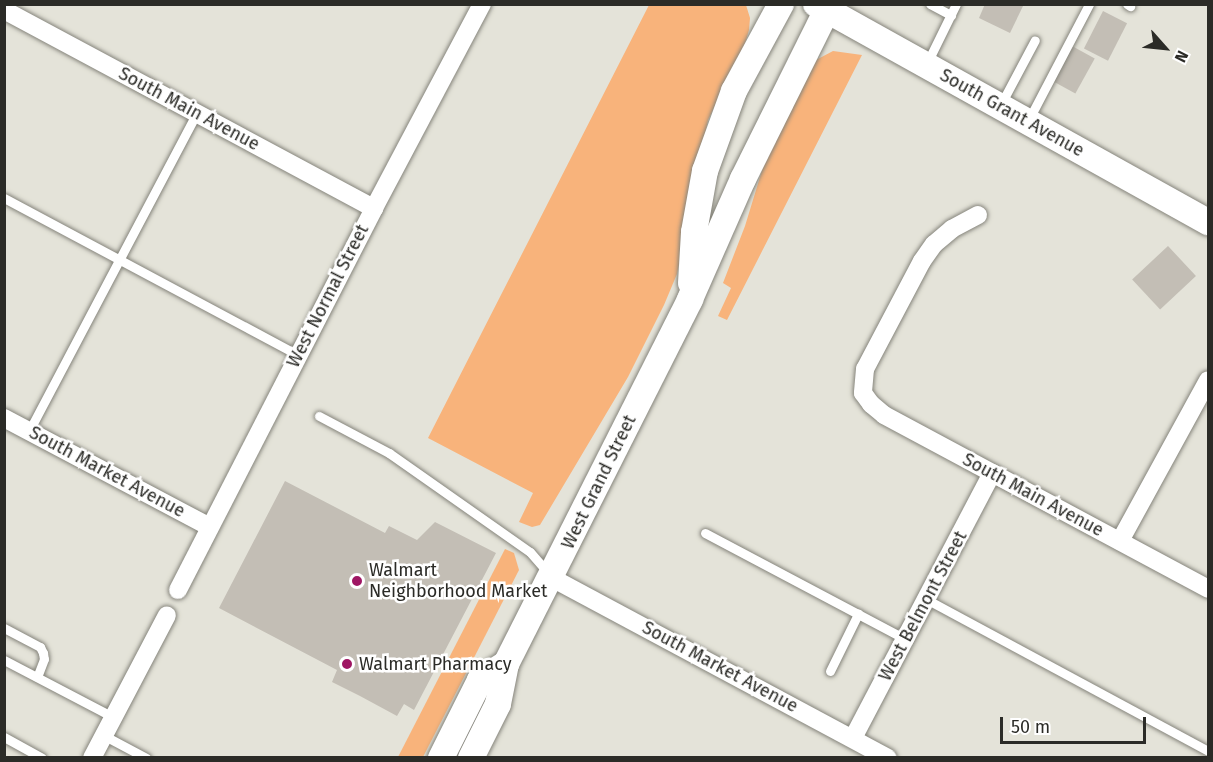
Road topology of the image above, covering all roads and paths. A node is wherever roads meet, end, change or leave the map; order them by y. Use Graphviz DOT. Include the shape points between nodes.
graph roads {
  1 [pos="482,4"];
  2 [pos="781,4"];
  3 [pos="930,4"];
  4 [pos="956,4"];
  5 [pos="1089,4"];
  6 [pos="824,6"];
  7 [pos="4,10"];
  8 [pos="951,15"];
  9 [pos="1035,40"];
  10 [pos="926,65"];
  11 [pos="1000,106"];
  12 [pos="197,113"];
  13 [pos="1028,121"];
  14 [pos="4,198"];
  15 [pos="374,208"];
  16 [pos="978,214"];
  17 [pos="1209,222"];
  18 [pos="120,260"];
  19 [pos="690,299"];
  20 [pos="298,355"];
  21 [pos="1209,380"];
  22 [pos="319,416"];
  23 [pos="4,418"];
  24 [pos="29,430"];
  25 [pos="992,473"];
  26 [pos="210,527"];
  27 [pos="705,533"];
  28 [pos="1120,541"];
  29 [pos="552,578"];
  30 [pos="1209,589"];
  31 [pos="178,590"];
  32 [pos="926,599"];
  33 [pos="858,614"];
  34 [pos="167,615"];
  35 [pos="4,628"];
  36 [pos="905,639"];
  37 [pos="4,660"];
  38 [pos="506,664"];
  39 [pos="830,671"];
  40 [pos="37,677"];
  41 [pos="113,717"];
  42 [pos="103,735"];
  43 [pos="4,737"];
  44 [pos="853,738"];
  45 [pos="1209,751"];
  46 [pos="881,756"];
  47 [pos="42,758"];
  48 [pos="92,758"];
  49 [pos="146,758"];
  50 [pos="441,758"];
  51 [pos="471,758"];
  1 -- 15 [label="street, West Normal Street"];
  2 -- 19 [label="main road, West Grand Street" via="734,92 705,171 694,232"];
  3 -- 8 [label="lane"];
  4 -- 8 [label="lane"];
  5 -- 13 [label="lane"];
  6 -- 10 [label="main road, South Grant Avenue"];
  6 -- 19 [label="main road, West Grand Street"];
  7 -- 12 [label="street, South Main Avenue"];
  8 -- 10 [label="lane"];
  9 -- 11 [label="lane"];
  10 -- 11 [label="main road, South Grant Avenue"];
  11 -- 13 [label="main road, South Grant Avenue"];
  12 -- 15 [label="street, South Main Avenue"];
  12 -- 18 [label="lane"];
  13 -- 17 [label="main road, South Grant Avenue"];
  14 -- 18 [label="lane"];
  15 -- 20 [label="street, West Normal Street"];
  16 -- 25 [label="street, South Main Avenue" via="934,244 922,261 865,369 863,393 884,415"];
  18 -- 20 [label="lane"];
  18 -- 24 [label="lane"];
  19 -- 29 [label="main road, West Grand Street"];
  20 -- 26 [label="street, West Normal Street"];
  21 -- 28 [label="street"];
  22 -- 29 [label="lane" via="390,453 530,552"];
  23 -- 24 [label="street, South Market Avenue"];
  24 -- 26 [label="street, South Market Avenue"];
  25 -- 28 [label="street, South Main Avenue"];
  25 -- 32 [label="street, West Belmont Street"];
  26 -- 31 [label="street, West Normal Street"];
  27 -- 33 [label="lane"];
  28 -- 30 [label="street, South Main Avenue"];
  29 -- 38 [label="main road, West Grand Street"];
  29 -- 44 [label="street, South Market Avenue"];
  32 -- 36 [label="street, West Belmont Street"];
  32 -- 45 [label="lane"];
  33 -- 36 [label="lane"];
  33 -- 39 [label="lane"];
  34 -- 41 [label="street"];
  35 -- 40 [label="lane" via="43,652"];
  36 -- 44 [label="street, West Belmont Street"];
  37 -- 40 [label="lane"];
  38 -- 50 [label="main road" via="480,680"];
  38 -- 51 [label="main road, West Grand Street" via="498,704"];
  40 -- 41 [label="lane"];
  41 -- 42 [label="street"];
  42 -- 48 [label="street"];
  42 -- 49 [label="lane"];
  43 -- 47 [label="lane"];
  44 -- 46 [label="street, South Market Avenue"];
}
